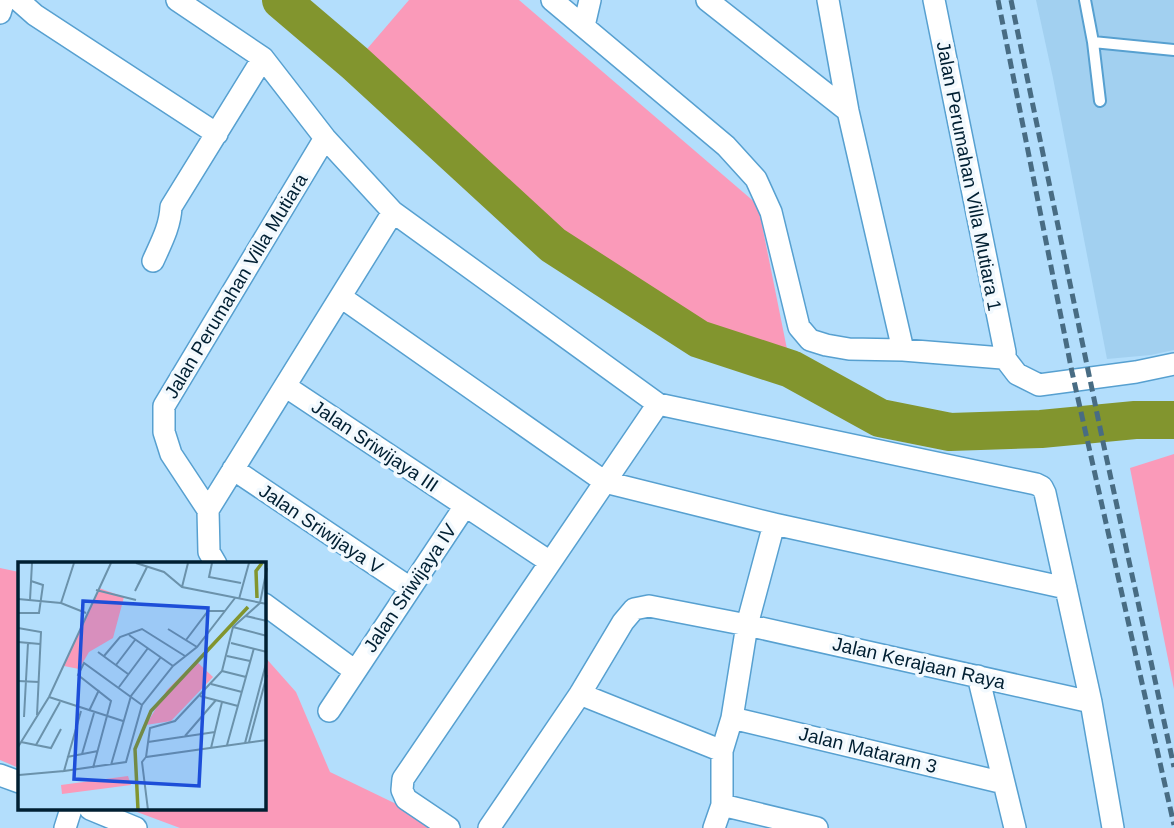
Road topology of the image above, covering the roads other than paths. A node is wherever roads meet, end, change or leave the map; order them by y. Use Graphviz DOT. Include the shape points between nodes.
graph roads {
  1 [pos="5,0"];
  2 [pos="18,0"];
  3 [pos="177,0"];
  4 [pos="552,0"];
  5 [pos="590,0"];
  6 [pos="707,0"];
  7 [pos="828,0"];
  8 [pos="934,0"];
  9 [pos="1085,0"];
  10 [pos="0,13"];
  11 [pos="584,26"];
  12 [pos="1093,41"];
  13 [pos="1174,50"];
  14 [pos="263,58"];
  15 [pos="1100,101"];
  16 [pos="848,111"];
  17 [pos="217,134"];
  18 [pos="325,138"];
  19 [pos="393,212"];
  20 [pos="153,261"];
  21 [pos="341,296"];
  22 [pos="902,350"];
  23 [pos="1004,355"];
  24 [pos="1174,364"];
  25 [pos="285,386"];
  26 [pos="658,404"];
  27 [pos="233,469"];
  28 [pos="605,482"];
  29 [pos="465,506"];
  30 [pos="208,510"];
  31 [pos="774,524"];
  32 [pos="215,562"];
  33 [pos="550,562"];
  34 [pos="410,588"];
  35 [pos="1066,588"];
  36 [pos="266,605"];
  37 [pos="747,625"];
  38 [pos="355,671"];
  39 [pos="978,676"];
  40 [pos="580,694"];
  41 [pos="1091,702"];
  42 [pos="329,711"];
  43 [pos="732,718"];
  44 [pos="722,751"];
  45 [pos="0,775"];
  46 [pos="18,782"];
  47 [pos="1004,783"];
  48 [pos="722,805"];
  49 [pos="71,810"];
  50 [pos="92,810"];
  51 [pos="65,828"];
  52 [pos="136,828"];
  53 [pos="449,828"];
  54 [pos="489,828"];
  55 [pos="714,828"];
  56 [pos="817,828"];
  57 [pos="1014,828"];
  58 [pos="1113,828"];
  1 -- 10 [label="street"];
  2 -- 17 [label="street"];
  3 -- 14 [label="street"];
  4 -- 11 [label="street"];
  5 -- 11 [label="street"];
  6 -- 16 [label="street"];
  7 -- 16 [label="street"];
  8 -- 23 [label="street, Jalan Perumahan Villa Mutiara 1"];
  9 -- 12 [label="lane"];
  11 -- 22 [label="street" via="726,146 757,179 771,212 799,327 810,341 849,349"];
  12 -- 13 [label="lane"];
  12 -- 15 [label="lane"];
  14 -- 17 [label="street"];
  14 -- 18 [label="street"];
  16 -- 22 [label="street"];
  17 -- 20 [label="street" via="170,207 171,217"];
  18 -- 19 [label="street"];
  18 -- 30 [label="street, Jalan Perumahan Villa Mutiara" via="163,406 171,454"];
  19 -- 21 [label="street"];
  19 -- 26 [label="street"];
  21 -- 25 [label="street"];
  21 -- 28 [label="street"];
  22 -- 23 [label="street"];
  23 -- 24 [label="street" via="1017,374 1039,386"];
  25 -- 27 [label="street"];
  25 -- 29 [label="street, Jalan Sriwijaya III"];
  26 -- 28 [label="street"];
  26 -- 35 [label="street" via="1036,484 1045,493"];
  27 -- 30 [label="street"];
  27 -- 34 [label="street, Jalan Sriwijaya V"];
  28 -- 31 [label="street"];
  28 -- 33 [label="street"];
  29 -- 33 [label="street, Jalan Sriwijaya III"];
  29 -- 34 [label="street, Jalan Sriwijaya IV"];
  30 -- 32 [label="street" via="209,552"];
  31 -- 35 [label="street"];
  31 -- 37 [label="street"];
  33 -- 53 [label="street" via="403,779 406,799"];
  34 -- 38 [label="street, Jalan Sriwijaya IV"];
  35 -- 41 [label="street"];
  36 -- 38 [label="street, Jalan Sriwijaya IV"];
  37 -- 39 [label="street, Jalan Kerajaan Raya"];
  37 -- 40 [label="street, Jalan Kerajaan Raya" via="649,606 634,609"];
  37 -- 43 [label="street"];
  38 -- 42 [label="street, Jalan Sriwijaya IV"];
  39 -- 41 [label="street, Jalan Kerajaan Raya"];
  39 -- 47 [label="street"];
  40 -- 44 [label="street"];
  40 -- 54 [label="street"];
  41 -- 58 [label="street"];
  43 -- 44 [label="street"];
  43 -- 47 [label="street, Jalan Mataram 3"];
  44 -- 48 [label="street"];
  45 -- 46 [label="street"];
  47 -- 57 [label="street"];
  48 -- 55 [label="street"];
  48 -- 56 [label="street"];
  49 -- 51 [label="street"];
  50 -- 52 [label="street"];
}
